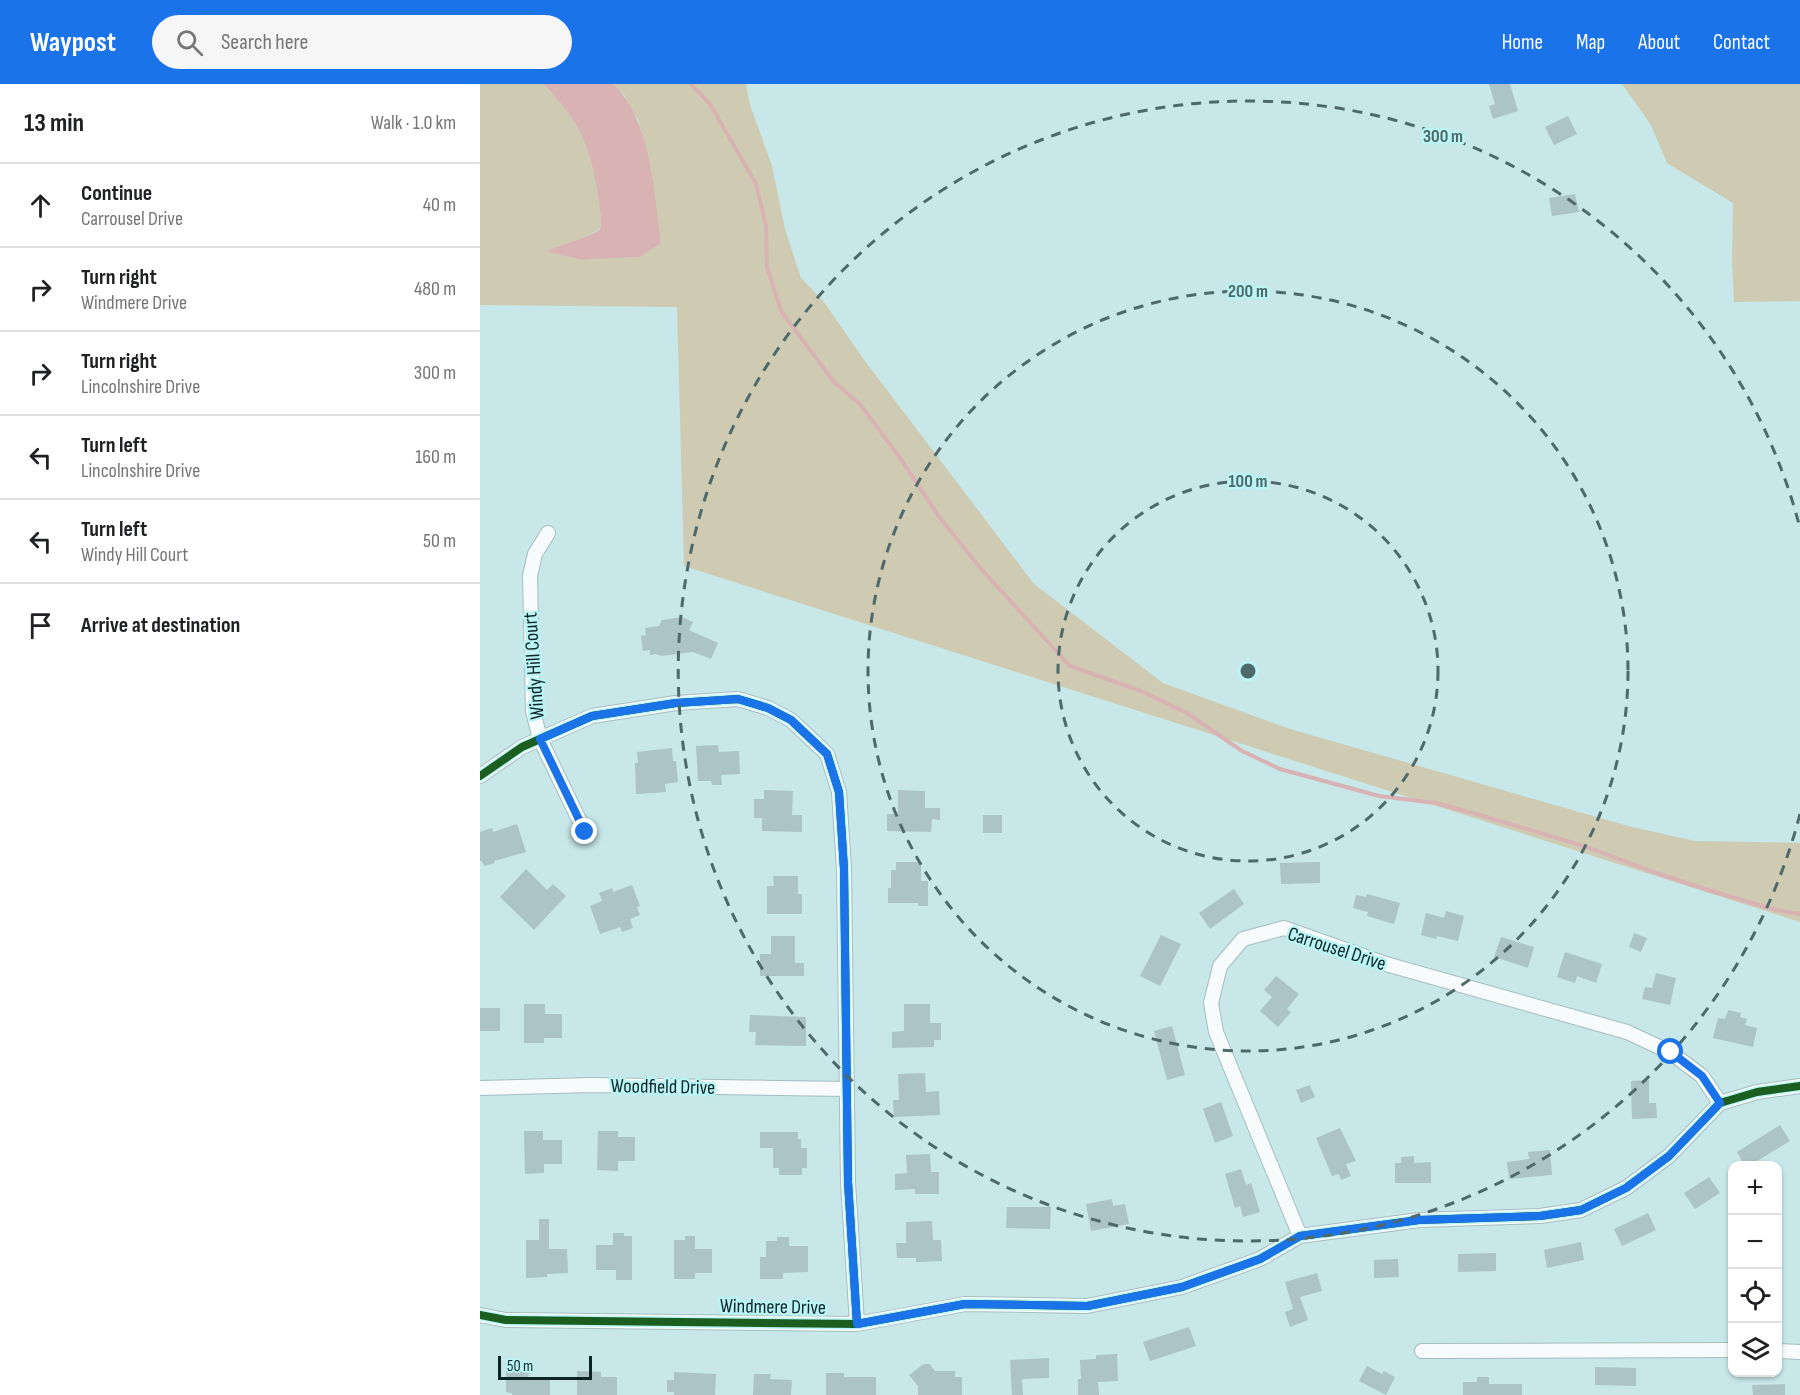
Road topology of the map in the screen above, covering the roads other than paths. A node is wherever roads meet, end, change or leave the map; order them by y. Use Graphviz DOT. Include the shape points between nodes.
graph roads {
  1 [pos="548,532"];
  2 [pos="540,739"];
  3 [pos="480,776"];
  4 [pos="585,832"];
  5 [pos="1800,1086"];
  6 [pos="480,1088"];
  7 [pos="847,1089"];
  8 [pos="1720,1103"];
  9 [pos="1300,1236"];
  10 [pos="480,1315"];
  11 [pos="857,1324"];
  12 [pos="1728,1350"];
  13 [pos="1782,1351"];
  14 [pos="1422,1352"];
  15 [pos="1800,1352"];
  1 -- 2 [label="street, Windy Hill Court" via="535,554 529,597 532,711"];
  2 -- 3 [label="street"];
  2 -- 4 [label="street, Windy Hill Court"];
  2 -- 7 [label="street" via="592,716 676,703 738,699 791,720 827,754 839,792 844,869"];
  5 -- 8 [label="street, Windmere Drive" via="1757,1092"];
  6 -- 7 [label="street, Woodfield Drive" via="591,1085"];
  7 -- 11 [label="street"];
  8 -- 9 [label="street, Windmere Drive" via="1669,1156 1626,1188 1581,1210 1540,1216 1419,1220"];
  8 -- 9 [label="street, Carrousel Drive" via="1702,1076 1671,1052 1627,1032 1386,964 1284,928 1243,939 1220,966 1211,1003 1216,1032"];
  9 -- 11 [label="street, Windmere Drive" via="1260,1259 1182,1287 1088,1306 965,1304"];
  10 -- 11 [label="street, Windmere Drive" via="506,1320"];
  12 -- 14 [label="street"];
  13 -- 15 [label="street"];
}
